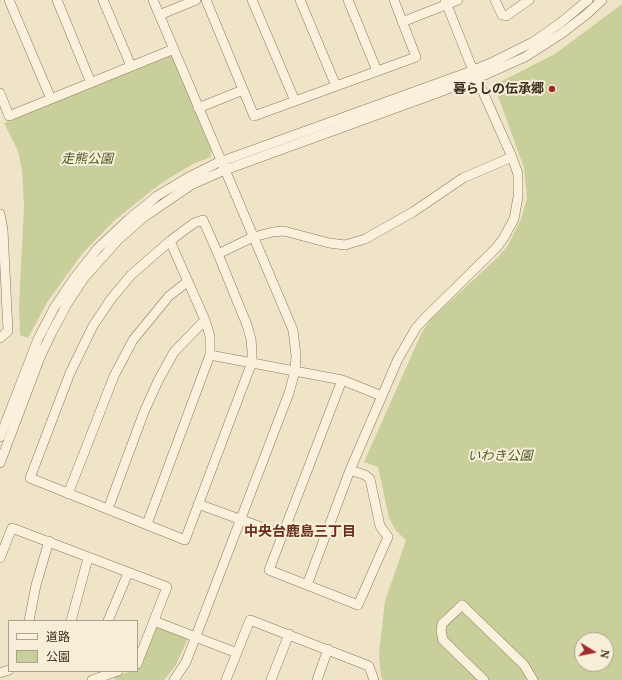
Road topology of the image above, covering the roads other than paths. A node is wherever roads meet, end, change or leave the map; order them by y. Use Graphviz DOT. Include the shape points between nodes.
graph roads {
  1 [pos="9,0"];
  2 [pos="57,0"];
  3 [pos="104,0"];
  4 [pos="154,0"];
  5 [pos="196,0"];
  6 [pos="206,0"];
  7 [pos="252,0"];
  8 [pos="300,0"];
  9 [pos="348,0"];
  10 [pos="394,0"];
  11 [pos="458,0"];
  12 [pos="495,0"];
  13 [pos="529,0"];
  14 [pos="588,0"];
  15 [pos="602,0"];
  16 [pos="446,2"];
  17 [pos="164,13"];
  18 [pos="402,22"];
  19 [pos="174,49"];
  20 [pos="131,66"];
  21 [pos="377,71"];
  22 [pos="475,74"];
  23 [pos="91,83"];
  24 [pos="336,86"];
  25 [pos="243,90"];
  26 [pos="0,93"];
  27 [pos="51,99"];
  28 [pos="295,101"];
  29 [pos="198,108"];
  30 [pos="512,157"];
  31 [pos="224,165"];
  32 [pos="0,214"];
  33 [pos="253,237"];
  34 [pos="170,241"];
  35 [pos="218,254"];
  36 [pos="187,282"];
  37 [pos="205,320"];
  38 [pos="0,338"];
  39 [pos="210,355"];
  40 [pos="252,362"];
  41 [pos="295,371"];
  42 [pos="342,380"];
  43 [pos="382,396"];
  44 [pos="0,437"];
  45 [pos="0,463"];
  46 [pos="350,470"];
  47 [pos="68,494"];
  48 [pos="198,504"];
  49 [pos="108,509"];
  50 [pos="240,520"];
  51 [pos="147,524"];
  52 [pos="283,535"];
  53 [pos="49,541"];
  54 [pos="0,558"];
  55 [pos="88,558"];
  56 [pos="128,573"];
  57 [pos="307,585"];
  58 [pos="29,620"];
  59 [pos="71,620"];
  60 [pos="108,620"];
  61 [pos="154,621"];
  62 [pos="289,634"];
  63 [pos="196,636"];
  64 [pos="328,649"];
  65 [pos="237,653"];
  66 [pos="138,661"];
  67 [pos="115,672"];
  68 [pos="92,680"];
  69 [pos="174,680"];
  70 [pos="226,680"];
  71 [pos="271,680"];
  72 [pos="317,680"];
  73 [pos="374,680"];
  74 [pos="484,680"];
  75 [pos="533,680"];
  1 -- 27 [label="street"];
  2 -- 23 [label="street"];
  3 -- 20 [label="street"];
  4 -- 19 [label="street"];
  5 -- 17 [label="street"];
  6 -- 25 [label="street"];
  7 -- 28 [label="street"];
  8 -- 24 [label="street"];
  9 -- 21 [label="street"];
  10 -- 18 [label="street"];
  11 -- 16 [label="street"];
  12 -- 13 [label="street" via="502,15 506,16"];
  14 -- 22 [label="street" via="533,42"];
  15 -- 22 [label="street" via="538,49 524,57"];
  16 -- 18 [label="street"];
  16 -- 22 [label="street"];
  18 -- 21 [label="street" via="416,57"];
  19 -- 20 [label="street"];
  19 -- 29 [label="street"];
  20 -- 23 [label="street"];
  21 -- 24 [label="street"];
  22 -- 30 [label="street"];
  22 -- 31 [label="street"];
  23 -- 27 [label="street"];
  24 -- 28 [label="street"];
  25 -- 28 [label="street" via="254,116"];
  25 -- 29 [label="street"];
  26 -- 27 [label="street" via="9,116"];
  29 -- 31 [label="street"];
  30 -- 33 [label="street" via="463,178 413,212 365,239 345,245 284,231"];
  30 -- 43 [label="street" via="518,174 518,197 514,219 496,248 416,328 398,359"];
  31 -- 33 [label="street"];
  31 -- 44 [label="street" via="187,178 157,196 98,248 54,308 38,339"];
  31 -- 45 [label="street" via="144,217 119,239 84,278 67,304 41,355"];
  32 -- 38 [label="street" via="8,331"];
  33 -- 35 [label="street"];
  33 -- 41 [label="street" via="293,330"];
  34 -- 35 [label="street" via="194,223 203,220"];
  34 -- 36 [label="street"];
  34 -- 47 [label="street" via="131,275 111,299 93,326 70,373 30,478"];
  35 -- 40 [label="street" via="247,325 251,339"];
  36 -- 37 [label="street"];
  36 -- 47 [label="street" via="169,296 133,340 114,376"];
  37 -- 39 [label="street" via="210,336"];
  37 -- 49 [label="street" via="174,352 158,381"];
  39 -- 40 [label="street"];
  39 -- 51 [label="street"];
  40 -- 41 [label="street"];
  40 -- 48 [label="street"];
  41 -- 42 [label="street"];
  41 -- 50 [label="street"];
  42 -- 43 [label="street"];
  42 -- 52 [label="street"];
  43 -- 46 [label="street"];
  46 -- 57 [label="street"];
  46 -- 57 [label="street" via="370,479 380,526 388,537 358,605"];
  47 -- 49 [label="street"];
  48 -- 50 [label="street"];
  48 -- 51 [label="street" via="185,540"];
  49 -- 51 [label="street"];
  50 -- 52 [label="street"];
  50 -- 63 [label="street"];
  52 -- 57 [label="street" via="269,570"];
  53 -- 54 [label="street" via="12,528"];
  53 -- 55 [label="street"];
  53 -- 58 [label="street"];
  55 -- 56 [label="street"];
  55 -- 59 [label="street"];
  56 -- 60 [label="street"];
  56 -- 61 [label="street" via="167,587"];
  61 -- 63 [label="street"];
  61 -- 66 [label="street"];
  62 -- 64 [label="street"];
  62 -- 65 [label="street" via="250,620"];
  62 -- 71 [label="street"];
  63 -- 65 [label="street"];
  63 -- 69 [label="street" via="186,662"];
  64 -- 72 [label="street"];
  64 -- 73 [label="street" via="369,666"];
  65 -- 70 [label="street"];
  67 -- 68 [label="street"];
  74 -- 75 [label="street" via="443,640 442,624 462,605 524,665"];
}
